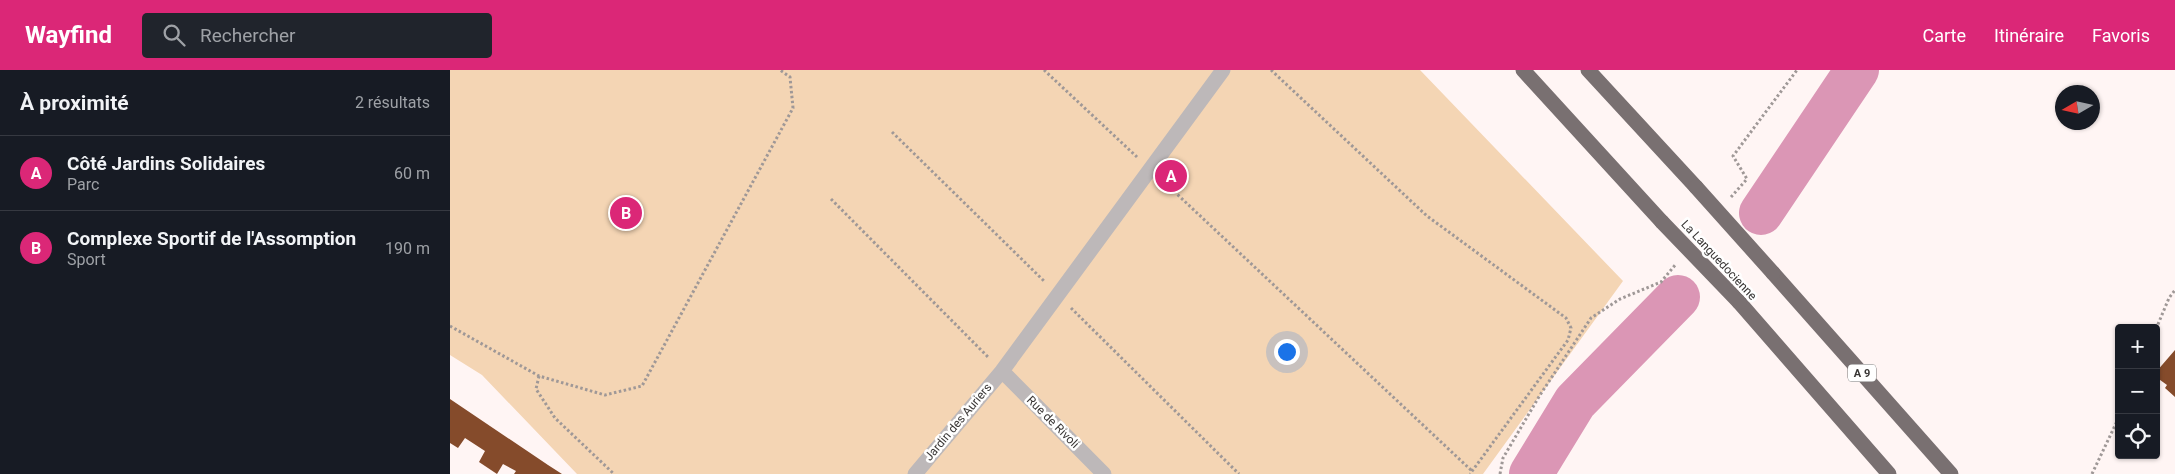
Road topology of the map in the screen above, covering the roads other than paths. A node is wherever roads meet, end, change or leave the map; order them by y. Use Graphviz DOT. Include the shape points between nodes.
graph roads {
  1 [pos="1223,70"];
  2 [pos="1523,70"];
  3 [pos="1588,70"];
  4 [pos="1002,371"];
  5 [pos="915,474"];
  6 [pos="1104,474"];
  7 [pos="1889,474"];
  8 [pos="1951,474"];
  1 -- 4 [label="street, Jardin des Auriers"];
  2 -- 7 [label="highway, La Languedocienne, bridge" via="1739,302"];
  3 -- 8 [label="highway, A 9, bridge"];
  4 -- 5 [label="street, Jardin des Auriers"];
  4 -- 6 [label="street, Rue de Rivoli"];
}
